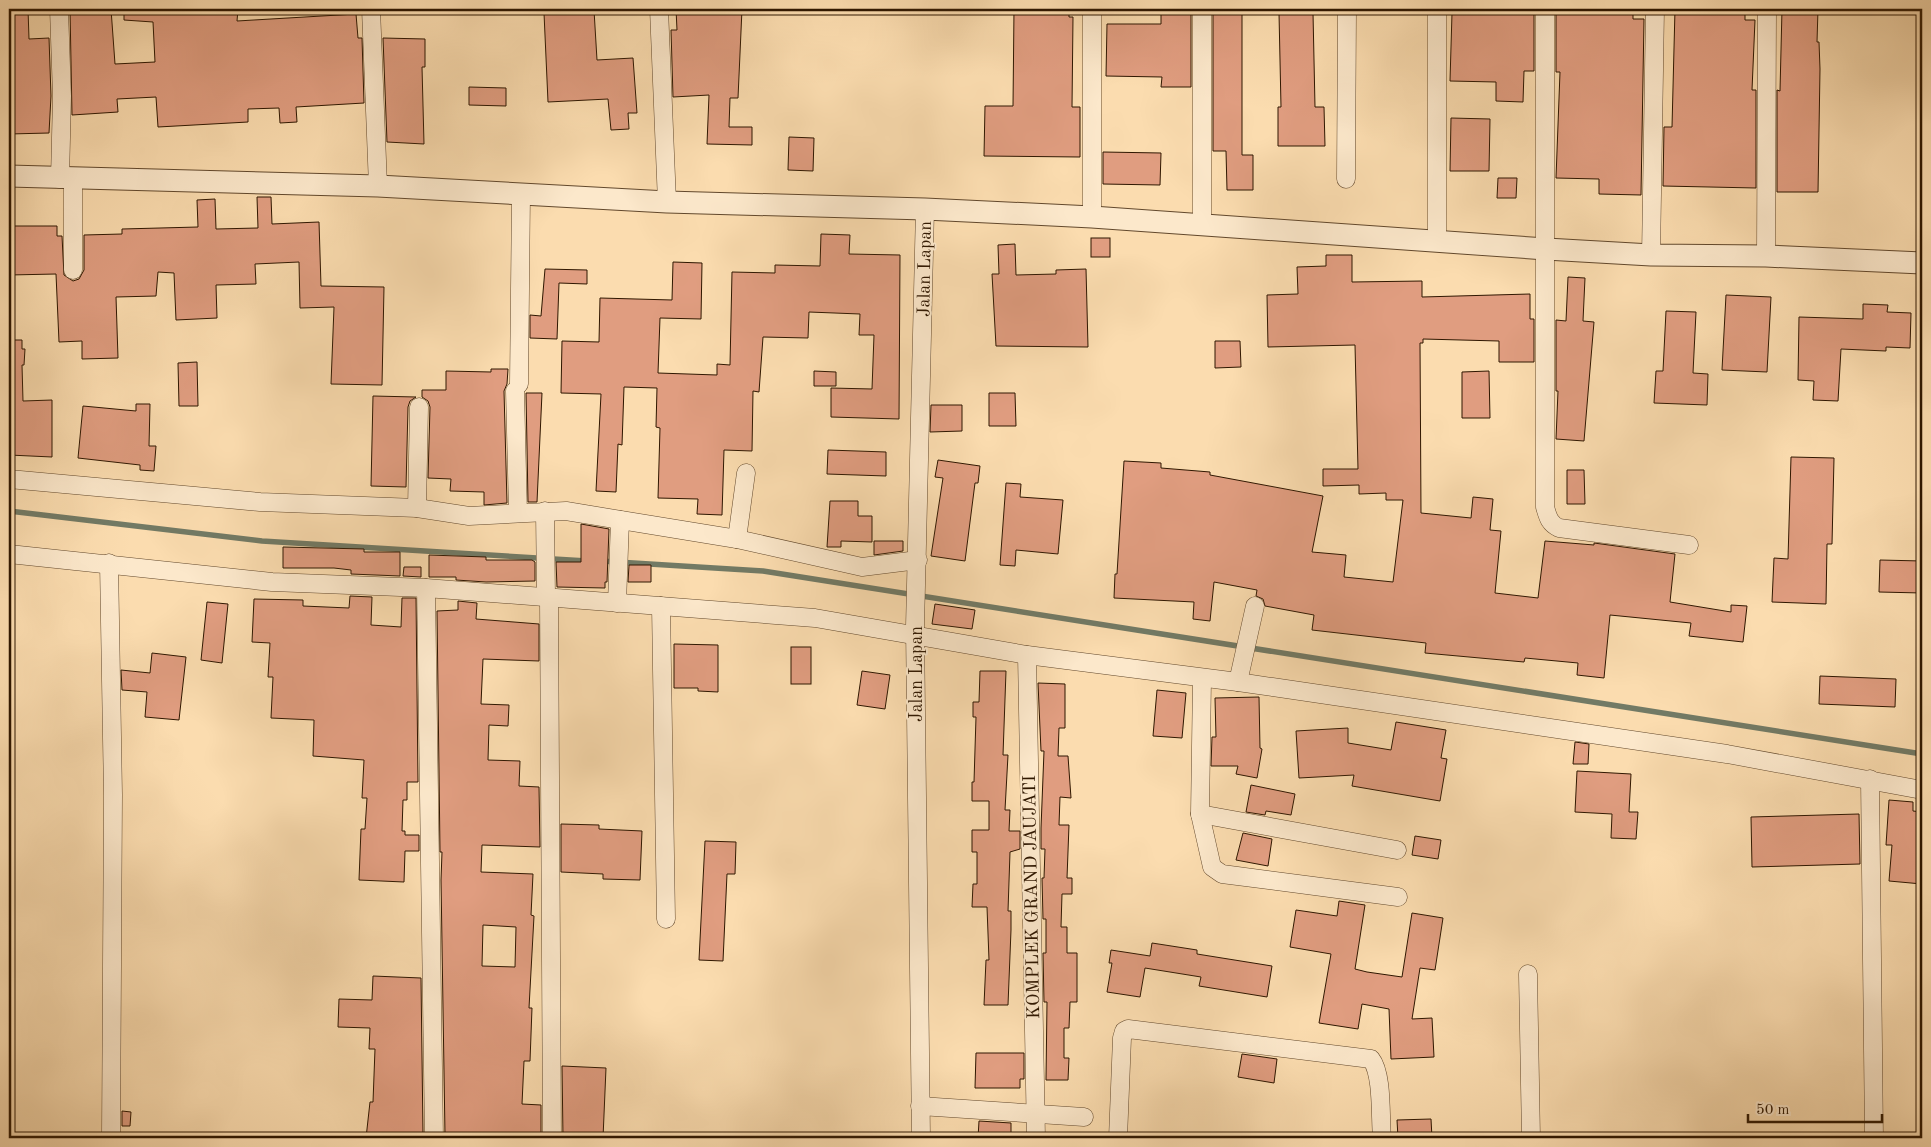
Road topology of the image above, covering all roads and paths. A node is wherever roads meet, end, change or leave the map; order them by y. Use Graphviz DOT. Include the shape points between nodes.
graph roads {
  1 [pos="59,9"];
  2 [pos="371,9"];
  3 [pos="659,9"];
  4 [pos="1092,9"];
  5 [pos="1202,9"];
  6 [pos="1347,9"];
  7 [pos="1437,9"];
  8 [pos="1545,9"];
  9 [pos="1655,9"];
  10 [pos="1767,9"];
  11 [pos="9,176"];
  12 [pos="67,179"];
  13 [pos="1346,180"];
  14 [pos="378,186"];
  15 [pos="521,194"];
  16 [pos="667,202"];
  17 [pos="925,209"];
  18 [pos="1092,217"];
  19 [pos="1202,225"];
  20 [pos="1437,242"];
  21 [pos="1546,249"];
  22 [pos="1651,254"];
  23 [pos="1766,256"];
  24 [pos="1922,263"];
  25 [pos="73,270"];
  26 [pos="418,407"];
  27 [pos="746,473"];
  28 [pos="9,479"];
  29 [pos="417,508"];
  30 [pos="518,513"];
  31 [pos="545,518"];
  32 [pos="620,525"];
  33 [pos="737,540"];
  34 [pos="1689,545"];
  35 [pos="9,554"];
  36 [pos="109,563"];
  37 [pos="917,568"];
  38 [pos="426,588"];
  39 [pos="547,597"];
  40 [pos="617,603"];
  41 [pos="661,606"];
  42 [pos="1255,606"];
  43 [pos="915,632"];
  44 [pos="1027,655"];
  45 [pos="1202,679"];
  46 [pos="1238,682"];
  47 [pos="1870,779"];
  48 [pos="1922,790"];
  49 [pos="1200,814"];
  50 [pos="1397,850"];
  51 [pos="1398,897"];
  52 [pos="666,919"];
  53 [pos="1528,974"];
  54 [pos="920,1106"];
  55 [pos="1035,1116"];
  56 [pos="1084,1117"];
  57 [pos="111,1138"];
  58 [pos="434,1138"];
  59 [pos="552,1138"];
  60 [pos="921,1138"];
  61 [pos="1036,1138"];
  62 [pos="1118,1138"];
  63 [pos="1382,1138"];
  64 [pos="1531,1138"];
  65 [pos="1874,1138"];
  1 -- 12 [label="street"];
  2 -- 14 [label="street"];
  3 -- 16 [label="street"];
  4 -- 18 [label="street"];
  5 -- 19 [label="street"];
  6 -- 13 [label="street"];
  7 -- 20 [label="street"];
  8 -- 21 [label="street"];
  9 -- 22 [label="street"];
  10 -- 23 [label="street"];
  11 -- 12 [label="street"];
  12 -- 14 [label="street"];
  12 -- 25 [label="street"];
  14 -- 15 [label="street"];
  15 -- 16 [label="street"];
  15 -- 30 [label="street"];
  16 -- 17 [label="street"];
  17 -- 18 [label="street"];
  17 -- 37 [label="street, Jalan Lapan"];
  18 -- 19 [label="street"];
  19 -- 20 [label="street"];
  20 -- 21 [label="street"];
  21 -- 22 [label="street"];
  21 -- 34 [label="street" via="1545,507 1548,517 1559,528"];
  22 -- 23 [label="street"];
  23 -- 24 [label="street"];
  26 -- 29 [label="street"];
  27 -- 33 [label="street"];
  28 -- 29 [label="street" via="260,502"];
  29 -- 30 [label="street" via="469,516"];
  30 -- 31 [label="street"];
  31 -- 32 [label="street" via="566,511"];
  31 -- 39 [label="street"];
  32 -- 33 [label="street"];
  32 -- 40 [label="street"];
  33 -- 37 [label="street" via="862,567"];
  35 -- 36 [label="street"];
  36 -- 38 [label="street" via="272,582"];
  36 -- 57 [label="street" via="113,795"];
  37 -- 43 [label="street, Jalan Lapan"];
  38 -- 39 [label="street"];
  38 -- 58 [label="street"];
  39 -- 40 [label="street"];
  39 -- 59 [label="street"];
  40 -- 41 [label="street"];
  41 -- 43 [label="street" via="815,618"];
  41 -- 52 [label="street"];
  42 -- 46 [label="street"];
  43 -- 44 [label="street"];
  43 -- 54 [label="street, Jalan Lapan"];
  44 -- 45 [label="street"];
  44 -- 55 [label="street, KOMPLEK GRAND JAUJATI"];
  45 -- 46 [label="street"];
  45 -- 49 [label="street"];
  46 -- 47 [label="street" via="1727,754"];
  47 -- 48 [label="street"];
  47 -- 65 [label="street"];
  49 -- 50 [label="street"];
  49 -- 51 [label="street" via="1212,866 1222,874"];
  53 -- 64 [label="street"];
  54 -- 55 [label="street"];
  54 -- 60 [label="street, Jalan Lapan"];
  55 -- 56 [label="street"];
  55 -- 61 [label="street, KOMPLEK GRAND JAUJATI"];
  62 -- 63 [label="street" via="1122,1038 1128,1029 1371,1058 1378,1075"];
}
